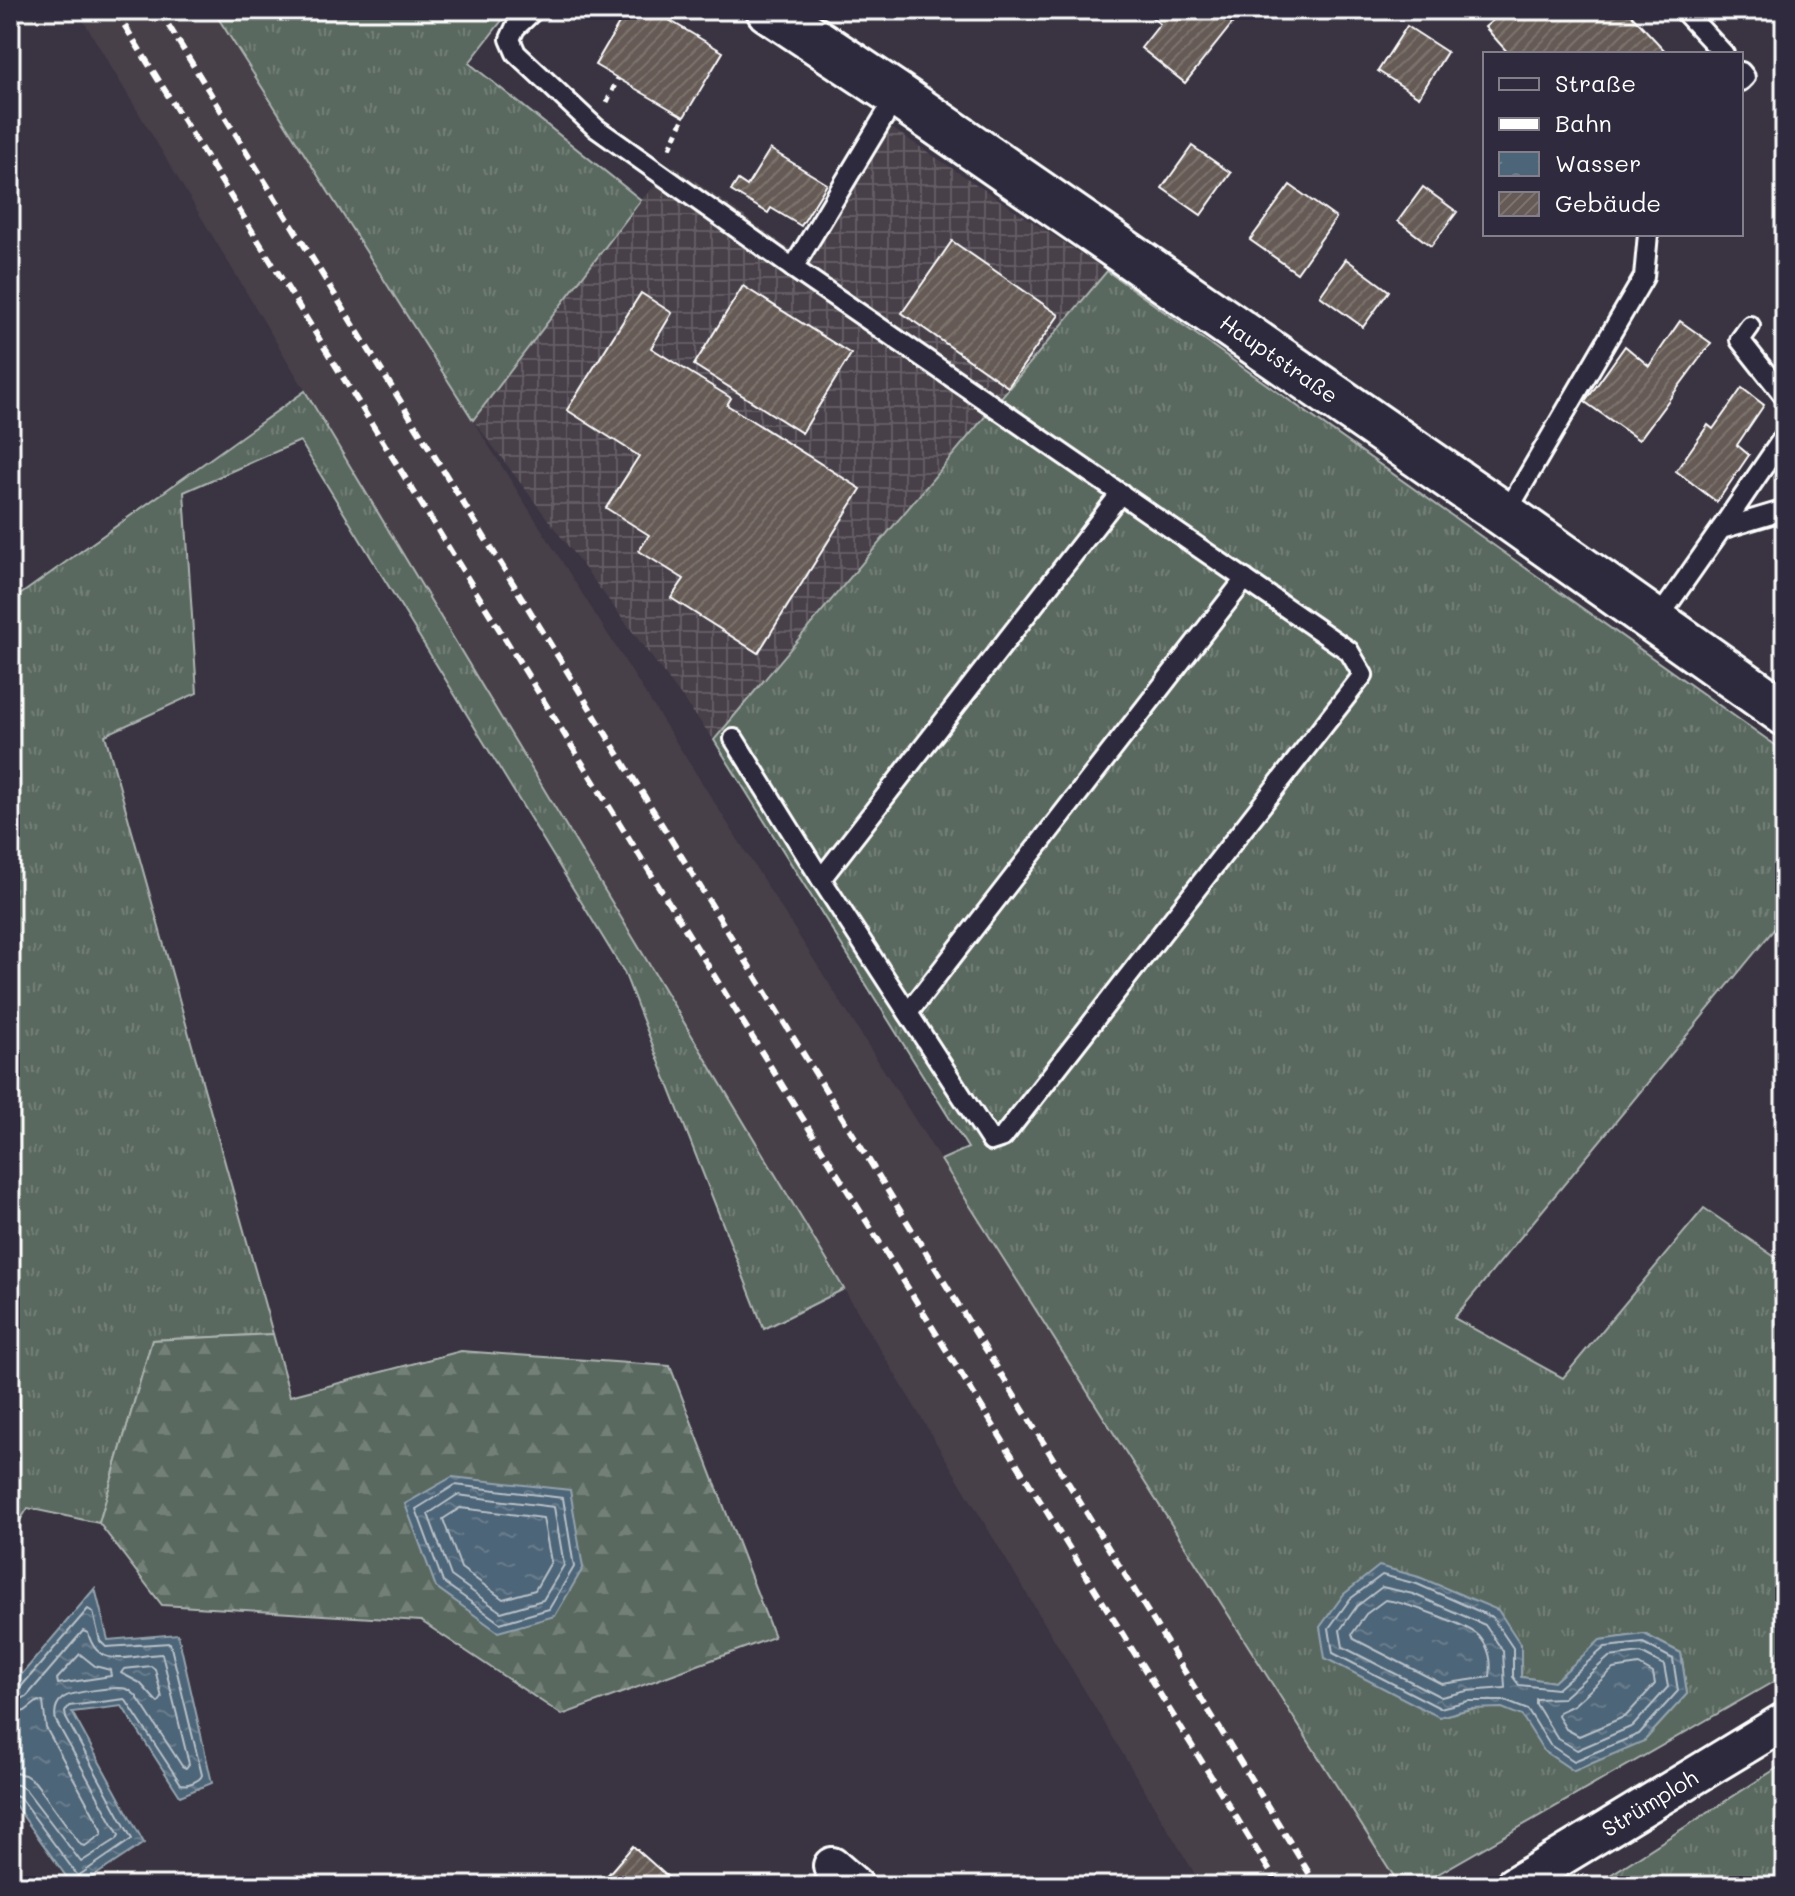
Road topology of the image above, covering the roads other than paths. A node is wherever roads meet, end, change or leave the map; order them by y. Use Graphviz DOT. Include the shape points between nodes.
graph roads {
  1 [pos="534,10"];
  2 [pos="769,10"];
  3 [pos="1683,10"];
  4 [pos="1722,52"];
  5 [pos="897,95"];
  6 [pos="1648,236"];
  7 [pos="793,268"];
  8 [pos="1750,326"];
  9 [pos="1785,397"];
  10 [pos="1785,435"];
  11 [pos="1121,493"];
  12 [pos="1785,510"];
  13 [pos="1505,515"];
  14 [pos="1721,529"];
  15 [pos="1245,579"];
  16 [pos="1655,623"];
  17 [pos="1785,713"];
  18 [pos="734,739"];
  19 [pos="821,879"];
  20 [pos="908,1013"];
  21 [pos="1785,1721"];
  22 [pos="1513,1886"];
  1 -- 7 [label="lane" via="510,39 516,53 596,128"];
  2 -- 5 [label="main road, Hauptstraße"];
  3 -- 4 [label="lane"];
  5 -- 7 [label="lane"];
  5 -- 13 [label="main road, Hauptstraße"];
  6 -- 13 [label="lane" via="1644,277"];
  7 -- 11 [label="lane"];
  8 -- 9 [label="lane" via="1740,340"];
  10 -- 14 [label="lane"];
  11 -- 15 [label="lane"];
  11 -- 19 [label="lane"];
  12 -- 14 [label="lane"];
  13 -- 16 [label="main road, Hauptstraße"];
  14 -- 16 [label="lane"];
  15 -- 20 [label="lane"];
  15 -- 20 [label="lane" via="1349,651 1363,675 1003,1137 991,1141"];
  16 -- 17 [label="main road, Hauptstraße"];
  18 -- 19 [label="lane"];
  19 -- 20 [label="lane"];
  21 -- 22 [label="street, Strümploh"];
}
